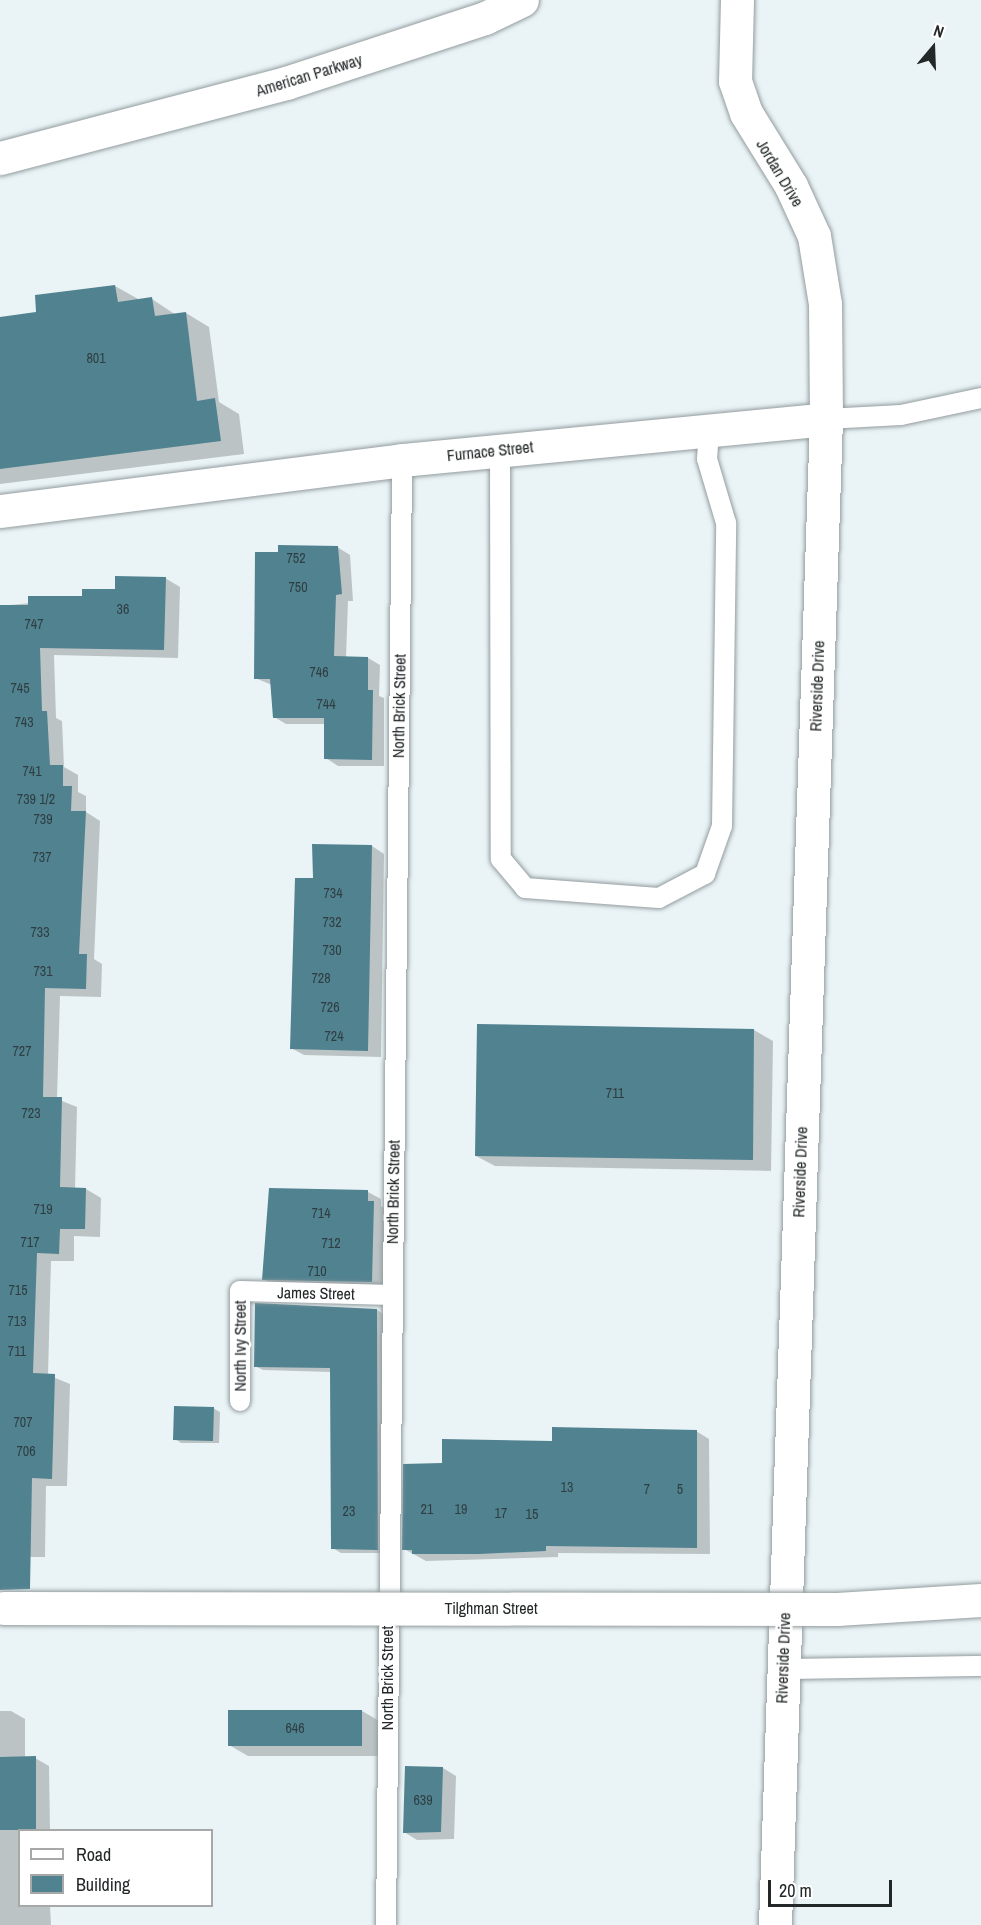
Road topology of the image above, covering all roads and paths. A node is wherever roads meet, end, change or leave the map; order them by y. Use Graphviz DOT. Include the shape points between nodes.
graph roads {
  1 [pos="522,0"];
  2 [pos="737,0"];
  3 [pos="0,158"];
  4 [pos="981,398"];
  5 [pos="826,419"];
  6 [pos="709,429"];
  7 [pos="500,451"];
  8 [pos="402,460"];
  9 [pos="0,511"];
  10 [pos="240,1291"];
  11 [pos="392,1295"];
  12 [pos="240,1401"];
  13 [pos="981,1600"];
  14 [pos="2,1608"];
  15 [pos="981,1666"];
  16 [pos="783,1669"];
  17 [pos="386,1925"];
  18 [pos="775,1925"];
  1 -- 3 [label="street, American Parkway" via="485,18 286,83"];
  2 -- 5 [label="street, Jordan Drive" via="735,81 746,113 791,186 814,236 825,304"];
  4 -- 5 [label="lane, Furnace Street" via="901,415"];
  5 -- 6 [label="street, Furnace Street"];
  5 -- 16 [label="street, Riverside Drive"];
  6 -- 7 [label="street, Furnace Street"];
  6 -- 7 [label="lane" via="707,459 726,523 722,826 705,874 659,898 525,888 501,859"];
  7 -- 8 [label="street, Furnace Street"];
  8 -- 9 [label="street, Furnace Street"];
  8 -- 11 [label="lane, North Brick Street"];
  10 -- 11 [label="lane, James Street"];
  10 -- 12 [label="lane, North Ivy Street"];
  11 -- 17 [label="lane, North Brick Street"];
  13 -- 14 [label="street, Tilghman Street, bridge" via="837,1609"];
  15 -- 16 [label="lane"];
  16 -- 18 [label="street, Riverside Drive"];
}
